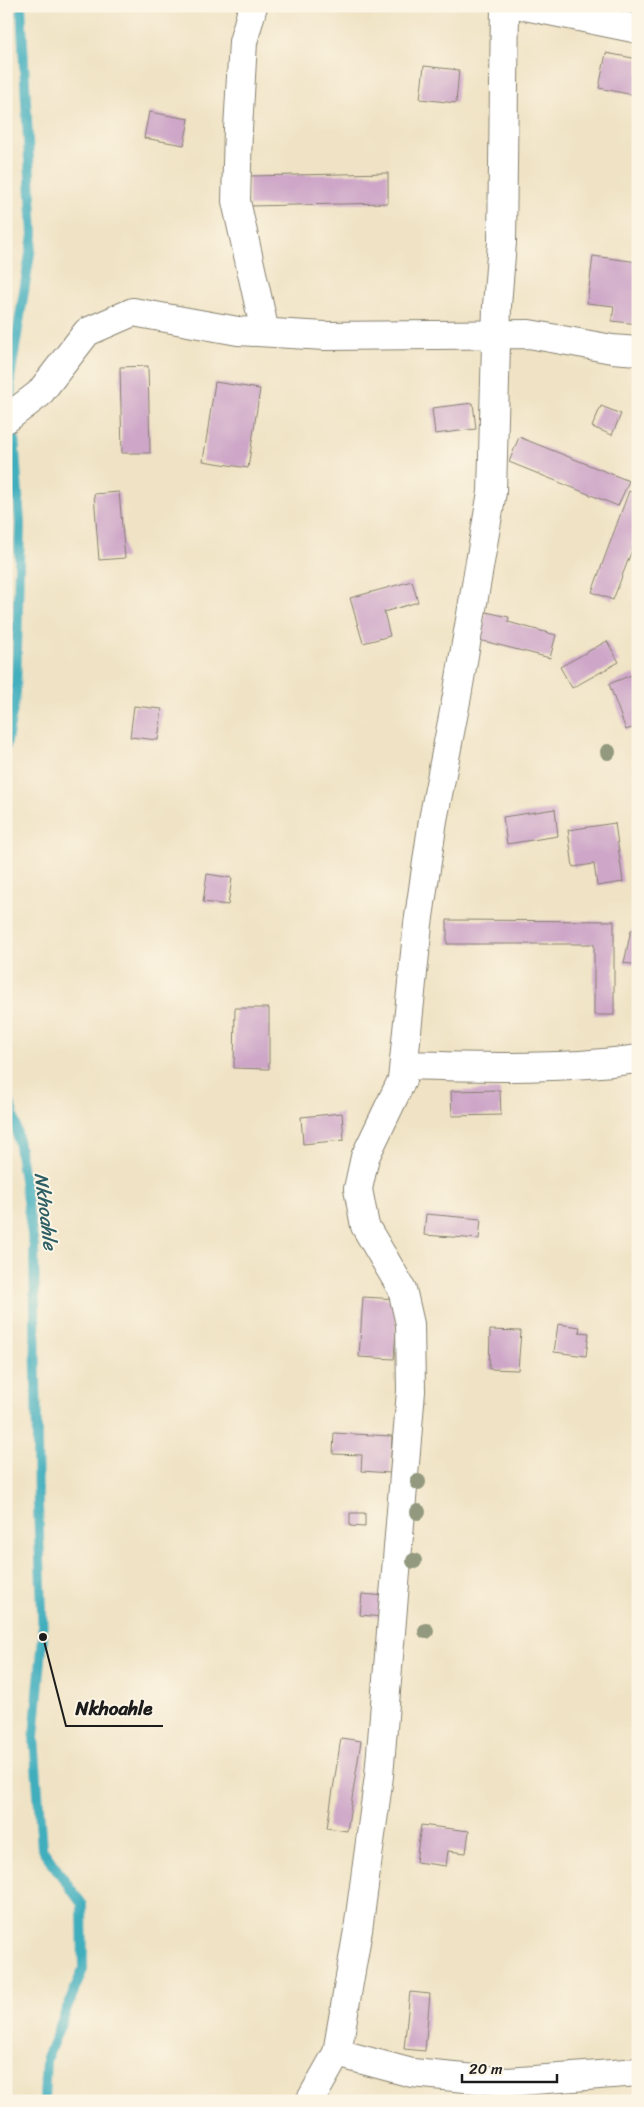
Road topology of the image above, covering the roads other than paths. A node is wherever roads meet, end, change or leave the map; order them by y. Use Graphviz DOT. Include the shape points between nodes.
graph roads {
  1 [pos="253,6"];
  2 [pos="505,6"];
  3 [pos="525,6"];
  4 [pos="638,30"];
  5 [pos="265,332"];
  6 [pos="497,335"];
  7 [pos="638,351"];
  8 [pos="6,419"];
  9 [pos="638,1059"];
  10 [pos="404,1064"];
  11 [pos="338,2053"];
  12 [pos="638,2072"];
  13 [pos="310,2101"];
  1 -- 5 [label="street" via="243,42 236,201"];
  2 -- 6 [label="street" via="502,242"];
  3 -- 4 [label="street"];
  5 -- 6 [label="street" via="325,336"];
  5 -- 8 [label="street" via="238,331 133,312 87,332 39,394"];
  6 -- 7 [label="street" via="529,334"];
  6 -- 10 [label="street" via="492,492 433,820 418,924"];
  9 -- 10 [label="street" via="524,1068"];
  10 -- 11 [label="street" via="402,1080 365,1157 358,1188 365,1226 402,1288 410,1324 411,1391 379,1776"];
  11 -- 12 [label="street" via="412,2073 508,2082"];
  11 -- 13 [label="street"];
}
